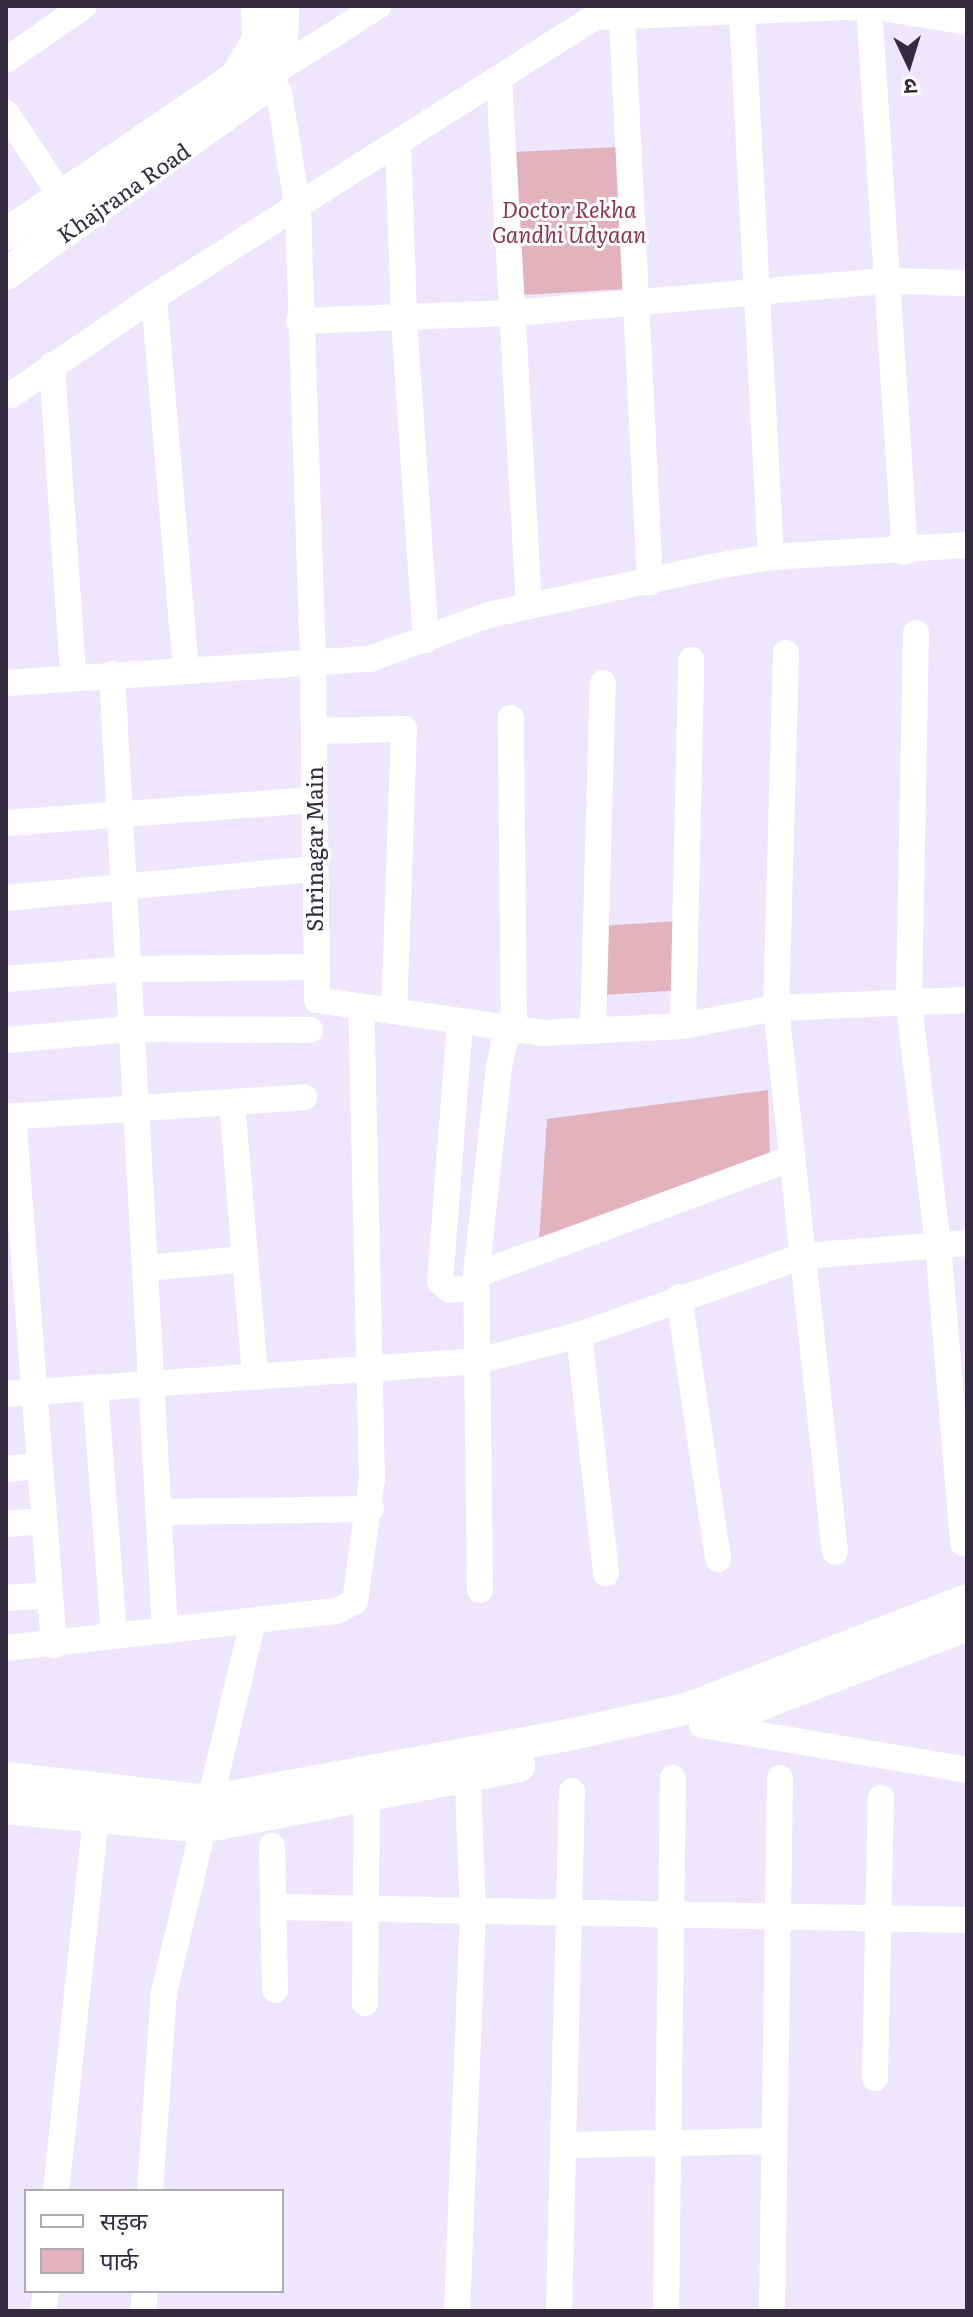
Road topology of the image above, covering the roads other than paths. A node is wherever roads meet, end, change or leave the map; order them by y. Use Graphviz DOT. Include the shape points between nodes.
graph roads {
  1 [pos="84,6"];
  2 [pos="257,6"];
  3 [pos="283,6"];
  4 [pos="378,6"];
  5 [pos="869,6"];
  6 [pos="625,13"];
  7 [pos="742,13"];
  8 [pos="967,22"];
  9 [pos="6,60"];
  10 [pos="262,64"];
  11 [pos="499,79"];
  12 [pos="226,103"];
  13 [pos="6,113"];
  14 [pos="398,144"];
  15 [pos="62,197"];
  16 [pos="298,210"];
  17 [pos="6,234"];
  18 [pos="6,274"];
  19 [pos="889,281"];
  20 [pos="967,283"];
  21 [pos="754,292"];
  22 [pos="154,297"];
  23 [pos="633,304"];
  24 [pos="512,313"];
  25 [pos="404,319"];
  26 [pos="299,321"];
  27 [pos="52,365"];
  28 [pos="11,395"];
  29 [pos="967,545"];
  30 [pos="905,552"];
  31 [pos="771,557"];
  32 [pos="650,582"];
  33 [pos="529,606"];
  34 [pos="916,633"];
  35 [pos="426,640"];
  36 [pos="786,653"];
  37 [pos="691,660"];
  38 [pos="313,662"];
  39 [pos="186,669"];
  40 [pos="112,674"];
  41 [pos="73,677"];
  42 [pos="6,683"];
  43 [pos="603,683"];
  44 [pos="511,718"];
  45 [pos="315,731"];
  46 [pos="314,800"];
  47 [pos="119,815"];
  48 [pos="6,823"];
  49 [pos="315,869"];
  50 [pos="123,885"];
  51 [pos="6,898"];
  52 [pos="314,967"];
  53 [pos="127,969"];
  54 [pos="6,979"];
  55 [pos="967,1000"];
  56 [pos="909,1005"];
  57 [pos="361,1006"];
  58 [pos="776,1008"];
  59 [pos="394,1010"];
  60 [pos="460,1023"];
  61 [pos="683,1026"];
  62 [pos="132,1029"];
  63 [pos="514,1029"];
  64 [pos="310,1030"];
  65 [pos="593,1031"];
  66 [pos="6,1040"];
  67 [pos="304,1097"];
  68 [pos="232,1102"];
  69 [pos="138,1108"];
  70 [pos="10,1116"];
  71 [pos="792,1158"];
  72 [pos="967,1243"];
  73 [pos="938,1244"];
  74 [pos="803,1256"];
  75 [pos="245,1259"];
  76 [pos="146,1268"];
  77 [pos="476,1282"];
  78 [pos="679,1297"];
  79 [pos="579,1335"];
  80 [pos="478,1361"];
  81 [pos="371,1369"];
  82 [pos="255,1377"];
  83 [pos="153,1384"];
  84 [pos="95,1388"];
  85 [pos="35,1392"];
  86 [pos="6,1394"];
  87 [pos="40,1466"];
  88 [pos="6,1469"];
  89 [pos="371,1509"];
  90 [pos="159,1512"];
  91 [pos="44,1521"];
  92 [pos="6,1524"];
  93 [pos="963,1543"];
  94 [pos="835,1552"];
  95 [pos="718,1559"];
  96 [pos="606,1573"];
  97 [pos="480,1590"];
  98 [pos="50,1595"];
  99 [pos="6,1598"];
  100 [pos="967,1600"];
  101 [pos="253,1621"];
  102 [pos="967,1625"];
  103 [pos="165,1631"];
  104 [pos="114,1636"];
  105 [pos="54,1645"];
  106 [pos="6,1648"];
  107 [pos="684,1723"];
  108 [pos="468,1765"];
  109 [pos="967,1770"];
  110 [pos="6,1778"];
  111 [pos="673,1778"];
  112 [pos="780,1778"];
  113 [pos="367,1785"];
  114 [pos="572,1791"];
  115 [pos="881,1798"];
  116 [pos="6,1808"];
  117 [pos="205,1814"];
  118 [pos="96,1818"];
  119 [pos="272,1846"];
  120 [pos="275,1907"];
  121 [pos="368,1909"];
  122 [pos="473,1911"];
  123 [pos="572,1911"];
  124 [pos="775,1915"];
  125 [pos="670,1916"];
  126 [pos="876,1916"];
  127 [pos="967,1920"];
  128 [pos="275,1990"];
  129 [pos="365,2003"];
  130 [pos="875,2078"];
  131 [pos="771,2141"];
  132 [pos="666,2143"];
  133 [pos="566,2145"];
  134 [pos="56,2189"];
  135 [pos="150,2189"];
  136 [pos="457,2311"];
  137 [pos="559,2311"];
  138 [pos="666,2311"];
  139 [pos="772,2311"];
  1 -- 9 [label="street"];
  2 -- 10 [label="main road"];
  3 -- 10 [label="main road" via="282,42"];
  4 -- 10 [label="street"];
  5 -- 7 [label="street"];
  5 -- 8 [label="street"];
  5 -- 19 [label="street"];
  6 -- 7 [label="street"];
  6 -- 11 [label="street"];
  6 -- 23 [label="street"];
  7 -- 21 [label="street"];
  10 -- 12 [label="main road"];
  10 -- 16 [label="street, Shrinagar Main"];
  11 -- 14 [label="street"];
  11 -- 24 [label="street"];
  12 -- 15 [label="main road, Khajrana Road"];
  12 -- 18 [label="main road, Khajrana Road"];
  13 -- 15 [label="street"];
  14 -- 16 [label="street"];
  14 -- 25 [label="street"];
  15 -- 17 [label="main road, Khajrana Road"];
  16 -- 22 [label="street"];
  16 -- 26 [label="street, Shrinagar Main"];
  19 -- 20 [label="street"];
  19 -- 21 [label="street"];
  19 -- 30 [label="street"];
  21 -- 23 [label="street"];
  21 -- 31 [label="street"];
  22 -- 27 [label="street"];
  22 -- 39 [label="street"];
  23 -- 24 [label="street"];
  23 -- 32 [label="street"];
  24 -- 25 [label="street"];
  24 -- 33 [label="street"];
  25 -- 26 [label="street"];
  25 -- 35 [label="street"];
  26 -- 38 [label="street, Shrinagar Main"];
  27 -- 28 [label="street"];
  27 -- 41 [label="street"];
  29 -- 30 [label="street"];
  30 -- 31 [label="street"];
  31 -- 32 [label="street"];
  32 -- 33 [label="street"];
  33 -- 35 [label="street" via="488,615"];
  34 -- 56 [label="street"];
  35 -- 38 [label="street" via="370,659"];
  36 -- 58 [label="street"];
  37 -- 61 [label="street"];
  38 -- 39 [label="street"];
  38 -- 45 [label="street, Shrinagar Main"];
  39 -- 40 [label="street"];
  40 -- 41 [label="street"];
  40 -- 47 [label="street"];
  41 -- 42 [label="street"];
  43 -- 65 [label="street"];
  44 -- 63 [label="street"];
  45 -- 46 [label="street, Shrinagar Main"];
  45 -- 59 [label="street" via="404,729"];
  46 -- 47 [label="street"];
  46 -- 49 [label="street, Shrinagar Main"];
  47 -- 48 [label="street"];
  47 -- 50 [label="street"];
  49 -- 50 [label="street"];
  49 -- 52 [label="street, Shrinagar Main"];
  50 -- 51 [label="street"];
  50 -- 53 [label="street"];
  52 -- 53 [label="street"];
  52 -- 57 [label="street, Shrinagar Main" via="317,1000"];
  53 -- 54 [label="street"];
  53 -- 62 [label="street"];
  55 -- 56 [label="street, Shrinagar Main"];
  56 -- 58 [label="street, Shrinagar Main"];
  56 -- 73 [label="street"];
  57 -- 59 [label="street, Shrinagar Main"];
  57 -- 81 [label="street"];
  58 -- 61 [label="street, Shrinagar Main"];
  58 -- 71 [label="street"];
  59 -- 60 [label="street, Shrinagar Main"];
  60 -- 63 [label="street, Shrinagar Main"];
  60 -- 77 [label="street" via="440,1282 450,1290"];
  61 -- 65 [label="street, Shrinagar Main"];
  62 -- 64 [label="street"];
  62 -- 66 [label="street"];
  62 -- 69 [label="street"];
  63 -- 65 [label="street, Shrinagar Main"];
  63 -- 77 [label="street" via="504,1043 499,1067"];
  67 -- 68 [label="street"];
  68 -- 69 [label="street"];
  68 -- 75 [label="street"];
  69 -- 70 [label="street"];
  69 -- 76 [label="street"];
  70 -- 85 [label="street"];
  71 -- 74 [label="street"];
  71 -- 77 [label="street"];
  72 -- 73 [label="street"];
  73 -- 74 [label="street"];
  73 -- 93 [label="street"];
  74 -- 78 [label="street"];
  74 -- 94 [label="street"];
  75 -- 76 [label="street"];
  75 -- 82 [label="street"];
  76 -- 83 [label="street"];
  77 -- 80 [label="street"];
  78 -- 79 [label="street"];
  78 -- 95 [label="street"];
  79 -- 80 [label="street"];
  79 -- 96 [label="street"];
  80 -- 81 [label="street"];
  80 -- 97 [label="street"];
  81 -- 82 [label="street"];
  81 -- 89 [label="street"];
  82 -- 83 [label="street"];
  83 -- 84 [label="street"];
  83 -- 90 [label="street"];
  84 -- 85 [label="street"];
  84 -- 104 [label="street"];
  85 -- 86 [label="street"];
  85 -- 87 [label="street"];
  87 -- 88 [label="street"];
  87 -- 91 [label="street"];
  89 -- 90 [label="street"];
  89 -- 101 [label="street" via="355,1601 337,1611"];
  90 -- 103 [label="street"];
  91 -- 92 [label="street"];
  91 -- 98 [label="street"];
  98 -- 99 [label="street"];
  98 -- 105 [label="street"];
  100 -- 107 [label="main road"];
  101 -- 103 [label="street"];
  101 -- 117 [label="street"];
  102 -- 107 [label="main road"];
  103 -- 104 [label="street"];
  104 -- 105 [label="street"];
  105 -- 106 [label="street"];
  107 -- 108 [label="main road"];
  107 -- 109 [label="street"];
  108 -- 113 [label="main road"];
  108 -- 122 [label="street"];
  110 -- 117 [label="main road"];
  111 -- 125 [label="street"];
  112 -- 124 [label="street"];
  113 -- 117 [label="main road"];
  113 -- 121 [label="street"];
  114 -- 123 [label="street"];
  115 -- 126 [label="street"];
  116 -- 118 [label="main road"];
  117 -- 118 [label="main road"];
  117 -- 135 [label="street" via="164,1992"];
  118 -- 134 [label="street"];
  119 -- 120 [label="street"];
  120 -- 121 [label="street"];
  120 -- 128 [label="street"];
  121 -- 122 [label="street"];
  121 -- 129 [label="street"];
  122 -- 123 [label="street"];
  122 -- 136 [label="street"];
  123 -- 125 [label="street"];
  123 -- 133 [label="street"];
  124 -- 125 [label="street"];
  124 -- 126 [label="street"];
  124 -- 131 [label="street"];
  125 -- 132 [label="street"];
  126 -- 127 [label="street"];
  126 -- 130 [label="street"];
  131 -- 132 [label="street"];
  131 -- 139 [label="street"];
  132 -- 133 [label="street"];
  132 -- 138 [label="street"];
  133 -- 137 [label="street"];
}
